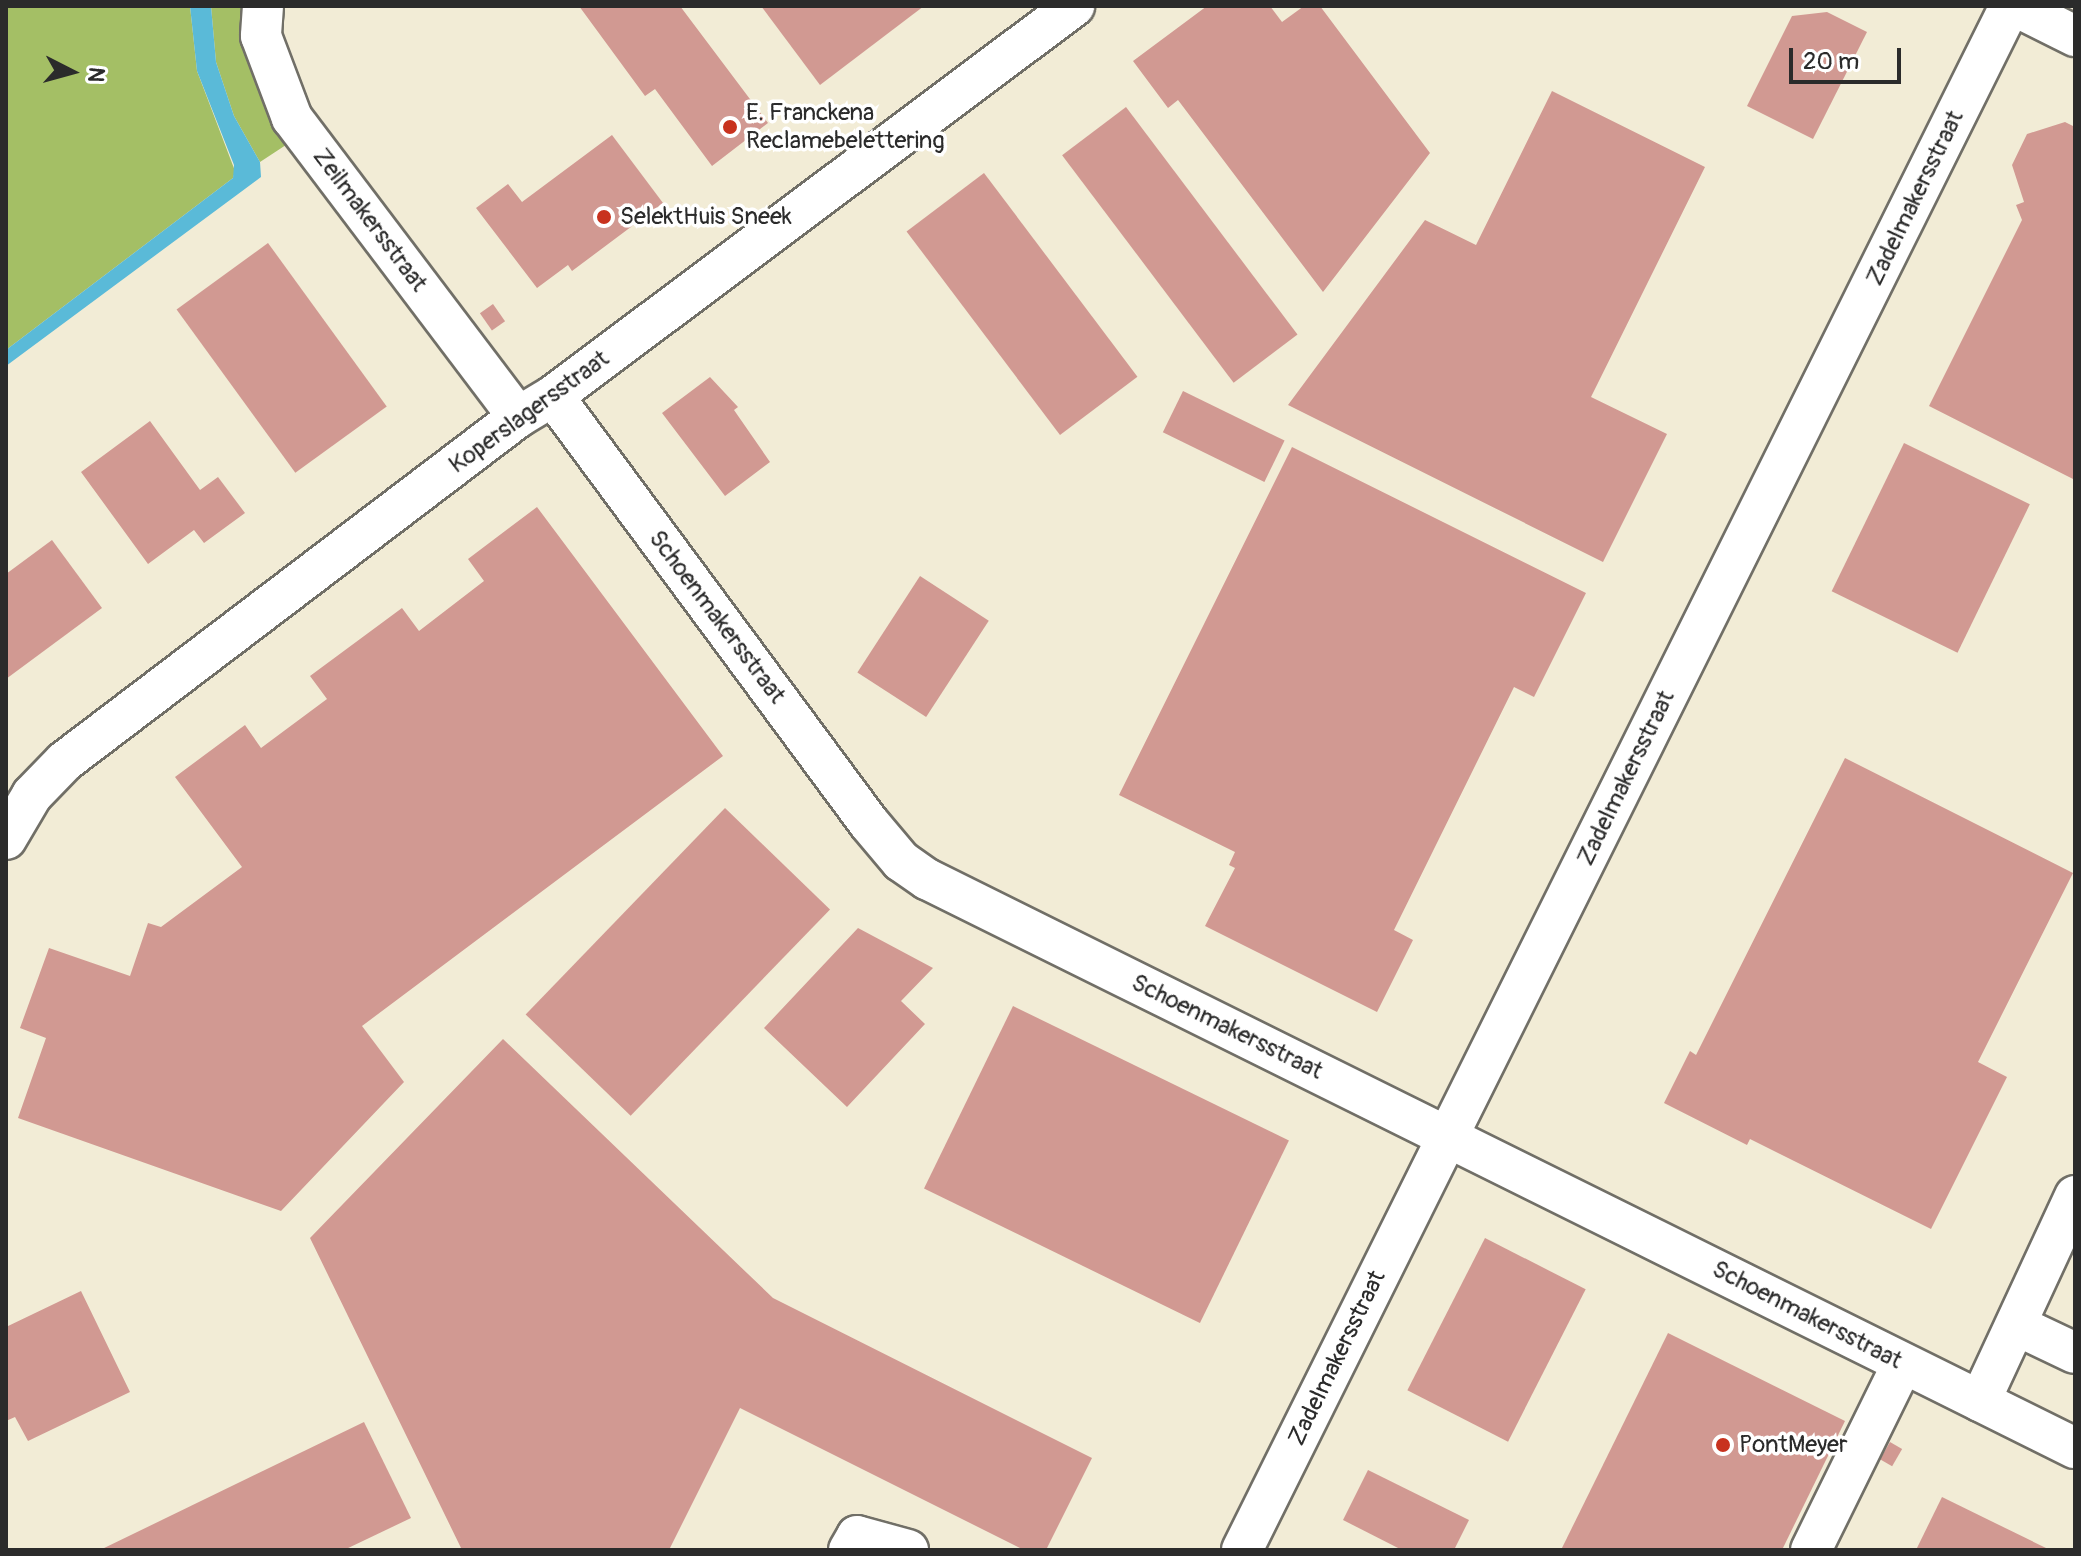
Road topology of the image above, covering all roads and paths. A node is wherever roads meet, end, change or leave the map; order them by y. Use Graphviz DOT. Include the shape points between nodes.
graph roads {
  1 [pos="263,6"];
  2 [pos="1074,6"];
  3 [pos="2013,6"];
  4 [pos="2075,36"];
  5 [pos="553,396"];
  6 [pos="518,417"];
  7 [pos="6,839"];
  8 [pos="1448,1135"];
  9 [pos="2075,1196"];
  10 [pos="2016,1325"];
  11 [pos="2075,1353"];
  12 [pos="1903,1363"];
  13 [pos="1980,1401"];
  14 [pos="2075,1448"];
  15 [pos="849,1550"];
  16 [pos="908,1550"];
  17 [pos="1242,1550"];
  18 [pos="1811,1550"];
  1 -- 6 [label="street, Zeilmakersstraat" via="261,36 292,118"];
  2 -- 5 [label="street, Koperslagersstraat"];
  3 -- 4 [label="street"];
  3 -- 8 [label="street, Zadelmakersstraat"];
  5 -- 6 [label="street, Koperslagersstraat"];
  5 -- 8 [label="street, Schoenmakersstraat" via="901,861 927,879"];
  6 -- 7 [label="street, Koperslagersstraat" via="65,761 32,795"];
  8 -- 12 [label="street, Schoenmakersstraat"];
  8 -- 17 [label="street, Zadelmakersstraat"];
  9 -- 10 [label="street"];
  10 -- 11 [label="street"];
  10 -- 13 [label="street"];
  12 -- 13 [label="street, Schoenmakersstraat"];
  12 -- 18 [label="street"];
  13 -- 14 [label="street, Schoenmakersstraat"];
  15 -- 16 [label="street" via="857,1536"];
}
